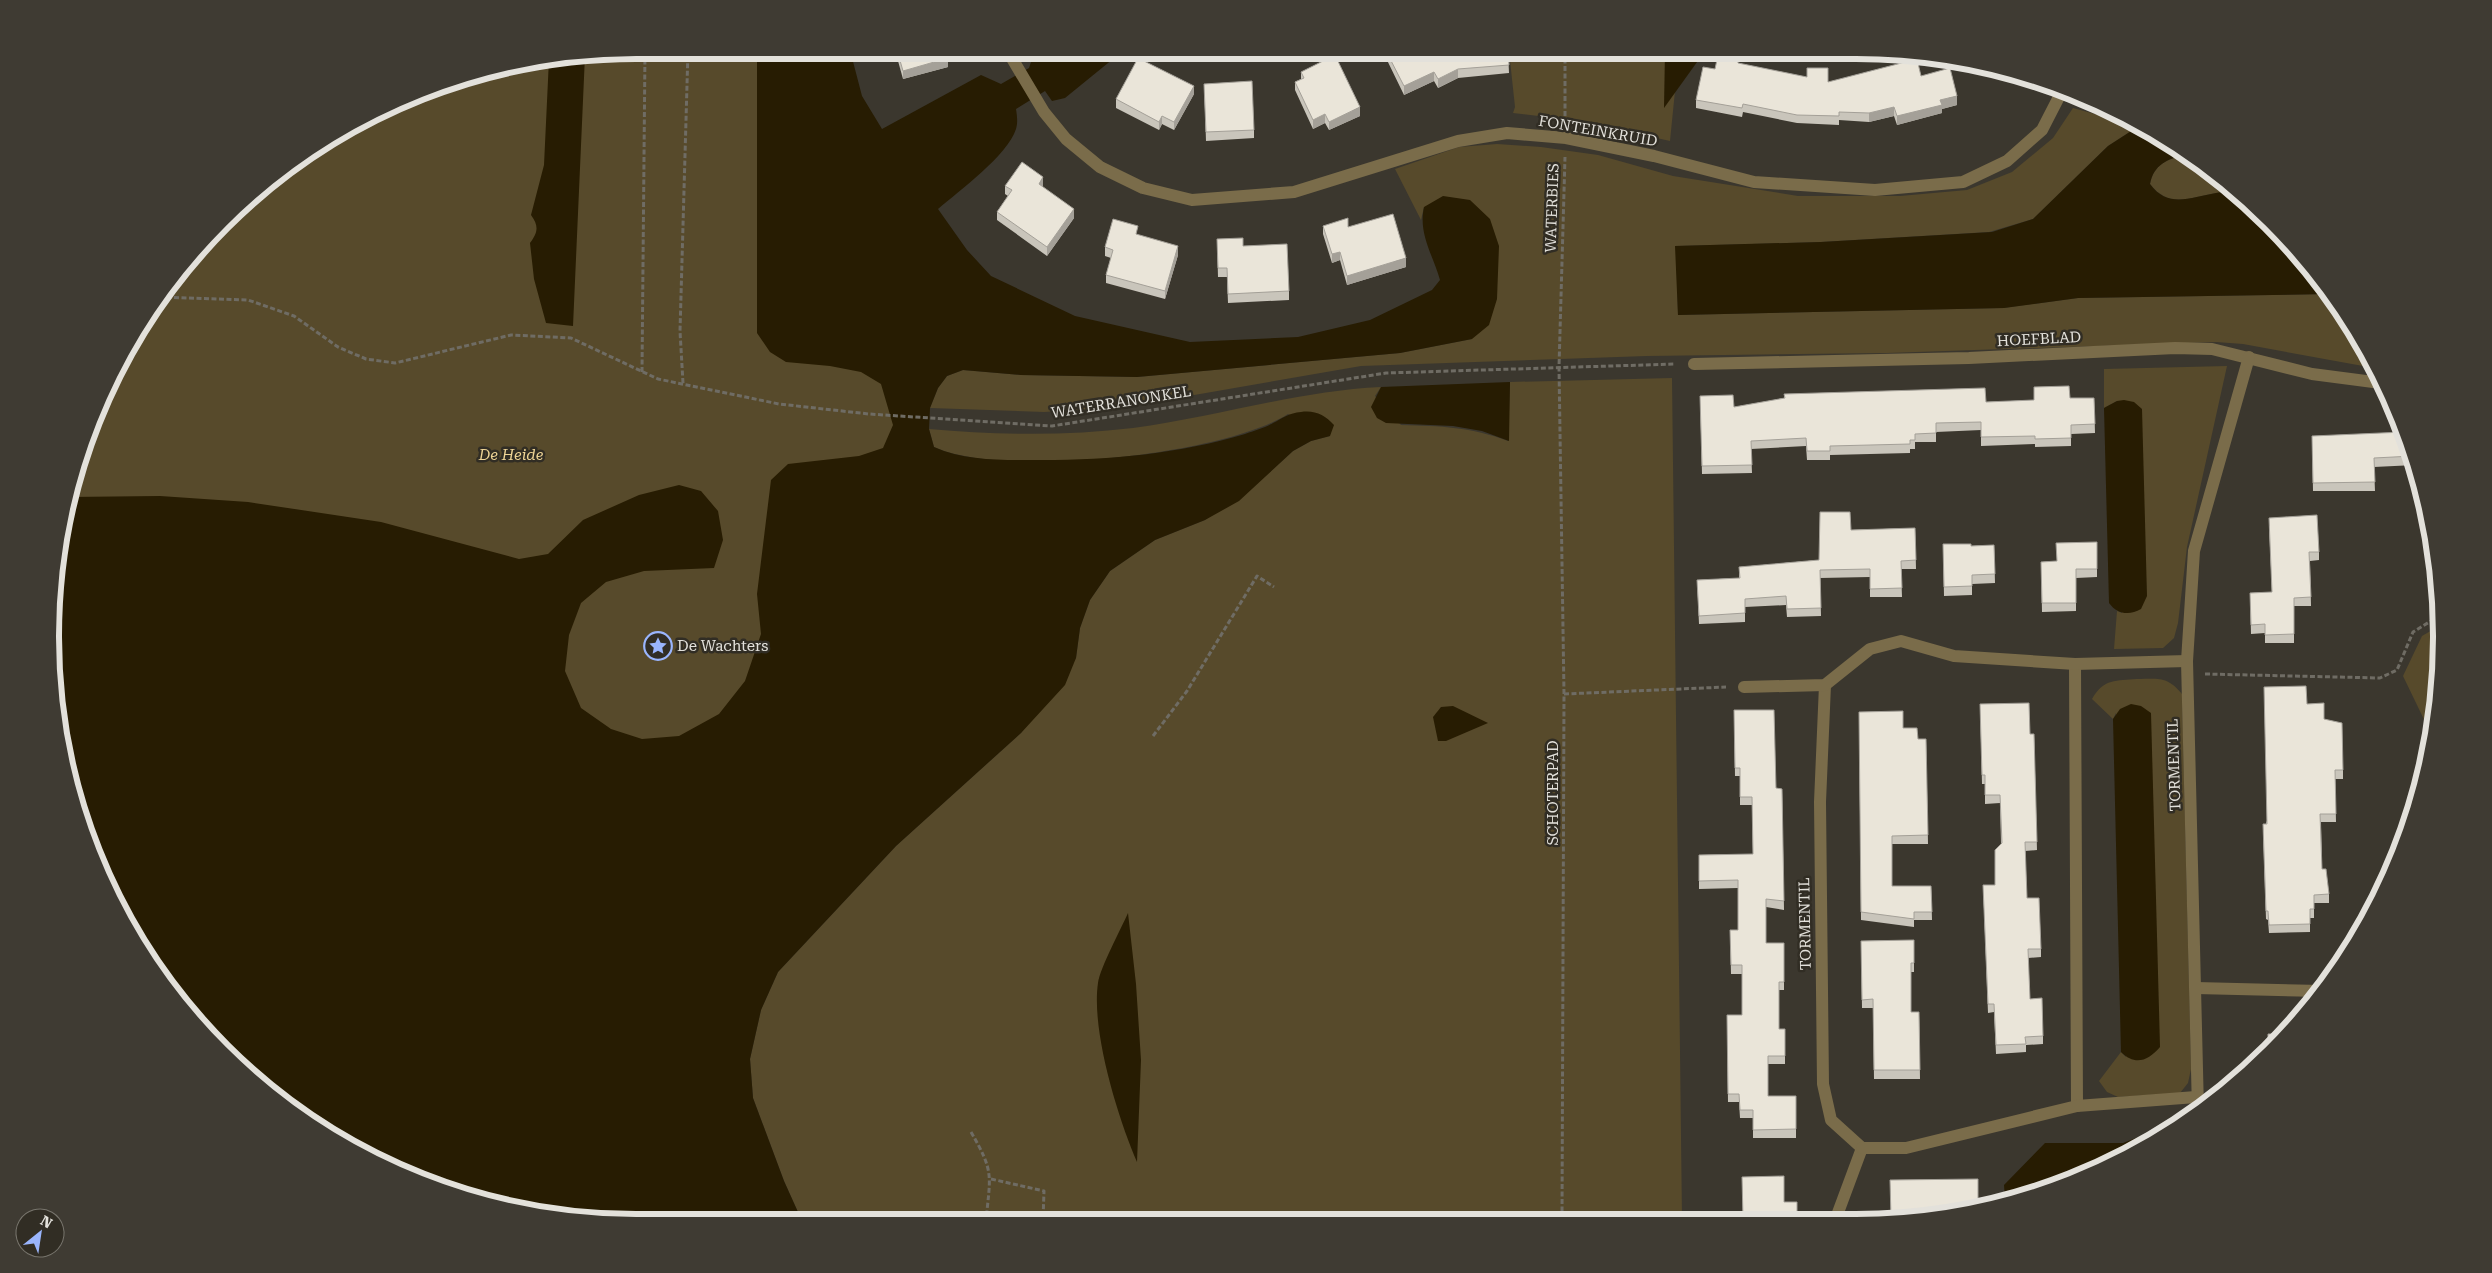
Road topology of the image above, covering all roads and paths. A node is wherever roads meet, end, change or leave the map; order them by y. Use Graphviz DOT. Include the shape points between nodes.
graph roads {
  1 [pos="645,59"];
  2 [pos="688,59"];
  3 [pos="1011,59"];
  4 [pos="1565,59"];
  5 [pos="2059,96"];
  6 [pos="1566,138"];
  7 [pos="169,297"];
  8 [pos="2249,357"];
  9 [pos="1694,364"];
  10 [pos="1559,366"];
  11 [pos="642,372"];
  12 [pos="2375,382"];
  13 [pos="683,383"];
  14 [pos="1274,587"];
  15 [pos="2433,620"];
  16 [pos="2187,661"];
  17 [pos="2076,664"];
  18 [pos="2187,674"];
  19 [pos="1825,685"];
  20 [pos="1744,686"];
  21 [pos="1564,694"];
  22 [pos="1153,736"];
  23 [pos="2196,988"];
  24 [pos="2312,991"];
  25 [pos="2196,1097"];
  26 [pos="2197,1102"];
  27 [pos="2077,1106"];
  28 [pos="971,1132"];
  29 [pos="1862,1148"];
  30 [pos="991,1179"];
  31 [pos="987,1214"];
  32 [pos="1043,1214"];
  33 [pos="1562,1214"];
  34 [pos="1837,1214"];
  1 -- 11 [label="path"];
  2 -- 13 [label="path" via="680,331"];
  3 -- 6 [label="street, FONTEINKRUID" via="1044,112 1066,139 1100,167 1143,188 1192,200 1294,192 1458,141 1507,133"];
  4 -- 6 [label="path, WATERBIES"];
  5 -- 6 [label="street, FONTEINKRUID" via="2042,130 2007,162 1963,182 1875,190 1754,182 1654,156"];
  6 -- 10 [label="path, WATERBIES"];
  7 -- 11 [label="path, WATERRANONKEL" via="248,300 294,316 338,347 366,359 395,363 511,335 541,335 571,338"];
  8 -- 9 [label="street, HOEFBLAD" via="2212,349 2175,348 1969,358"];
  8 -- 12 [label="street, HOEFBLAD" via="2312,374"];
  8 -- 16 [label="street, TORMENTIL" via="2194,551"];
  9 -- 10 [label="path"];
  10 -- 13 [label="path, WATERRANONKEL" via="1386,373 1052,426 869,414 778,404"];
  10 -- 21 [label="path, SCHOTERPAD"];
  11 -- 13 [label="path, WATERRANONKEL" via="658,379"];
  14 -- 22 [label="path" via="1256,576 1187,691"];
  15 -- 18 [label="path" via="2413,632 2397,670 2380,678"];
  16 -- 17 [label="street"];
  16 -- 18 [label="street, TORMENTIL"];
  17 -- 19 [label="street" via="1954,656 1900,641 1870,649"];
  17 -- 27 [label="street"];
  18 -- 23 [label="street, TORMENTIL"];
  19 -- 20 [label="street"];
  19 -- 29 [label="street, TORMENTIL" via="1820,802 1823,1084 1831,1120"];
  20 -- 21 [label="path"];
  21 -- 33 [label="path, SCHOTERPAD"];
  23 -- 24 [label="street"];
  23 -- 25 [label="street, TORMENTIL"];
  25 -- 26 [label="street, TORMENTIL"];
  25 -- 27 [label="street"];
  27 -- 29 [label="street" via="1906,1148"];
  28 -- 30 [label="path" via="986,1158"];
  29 -- 34 [label="street"];
  30 -- 31 [label="path"];
  30 -- 32 [label="path" via="1044,1191"];
}
